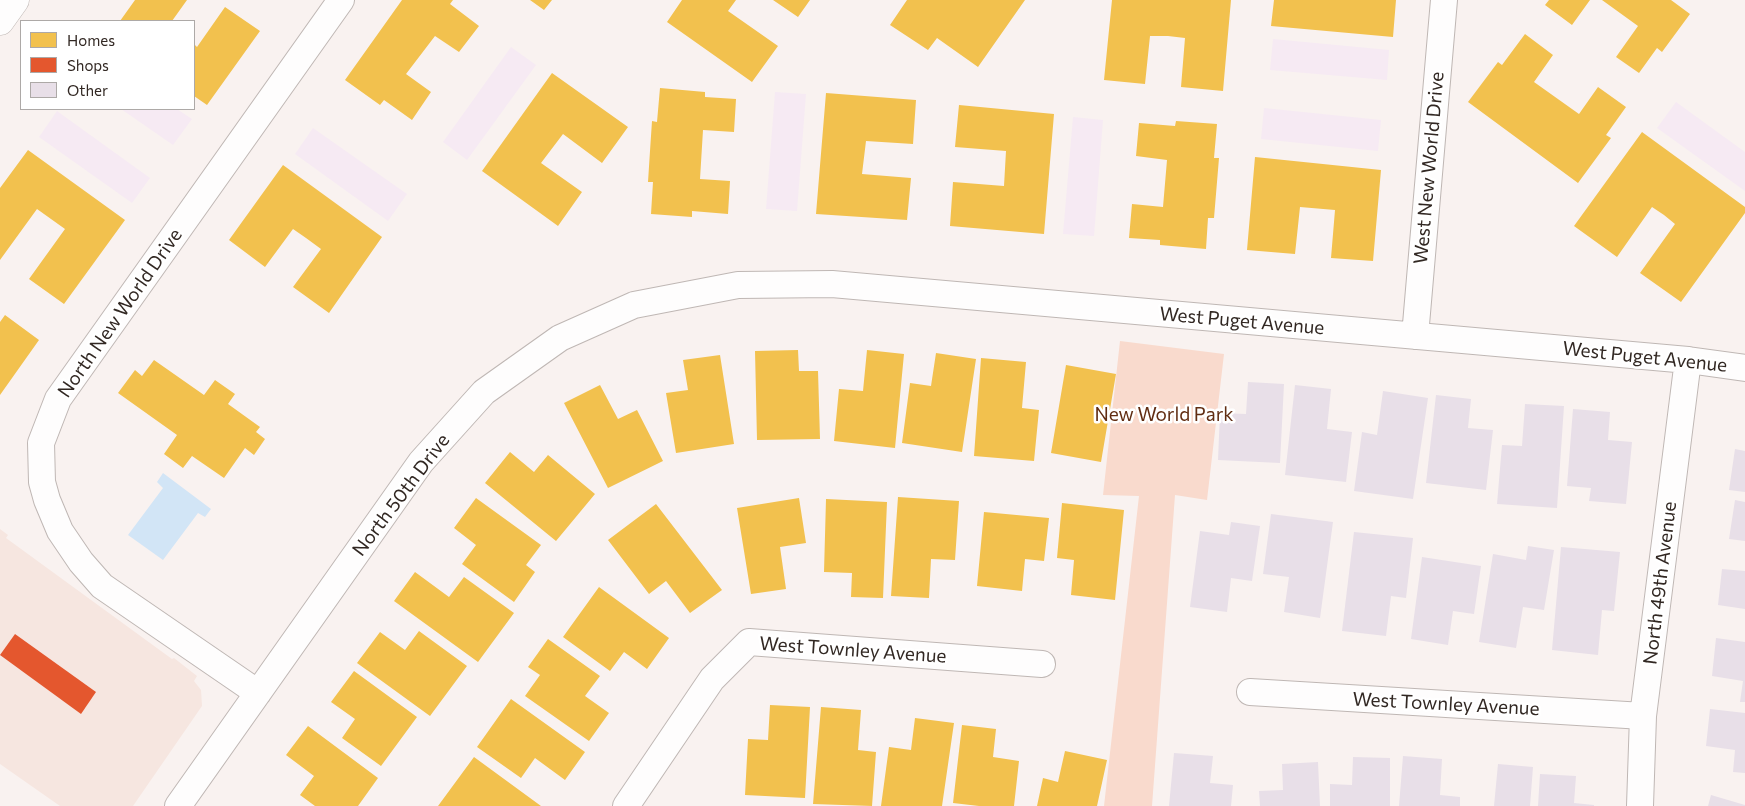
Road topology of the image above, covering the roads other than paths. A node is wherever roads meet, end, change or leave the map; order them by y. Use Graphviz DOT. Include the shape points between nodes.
graph roads {
  1 [pos="15,0"];
  2 [pos="341,0"];
  3 [pos="1444,0"];
  4 [pos="0,21"];
  5 [pos="738,285"];
  6 [pos="1415,336"];
  7 [pos="1688,360"];
  8 [pos="1745,368"];
  9 [pos="1042,664"];
  10 [pos="1250,692"];
  11 [pos="258,693"];
  12 [pos="1642,716"];
  13 [pos="178,806"];
  14 [pos="626,806"];
  15 [pos="1640,806"];
  1 -- 4 [label="main road"];
  2 -- 11 [label="street, North New World Drive" via="58,399 41,443 42,482 47,500 60,531 81,562 102,586"];
  3 -- 6 [label="street, West New World Drive"];
  5 -- 6 [label="street, West Puget Avenue" via="832,284"];
  5 -- 11 [label="street, North 50th Drive" via="634,305 560,338 484,392 421,462"];
  6 -- 7 [label="street, West Puget Avenue"];
  7 -- 8 [label="street, West Puget Avenue"];
  7 -- 12 [label="street, North 49th Avenue"];
  9 -- 14 [label="street, West Townley Avenue" via="749,642 712,679"];
  10 -- 12 [label="street, West Townley Avenue"];
  11 -- 13 [label="street, North 50th Drive"];
  12 -- 15 [label="street, North 49th Avenue"];
}
